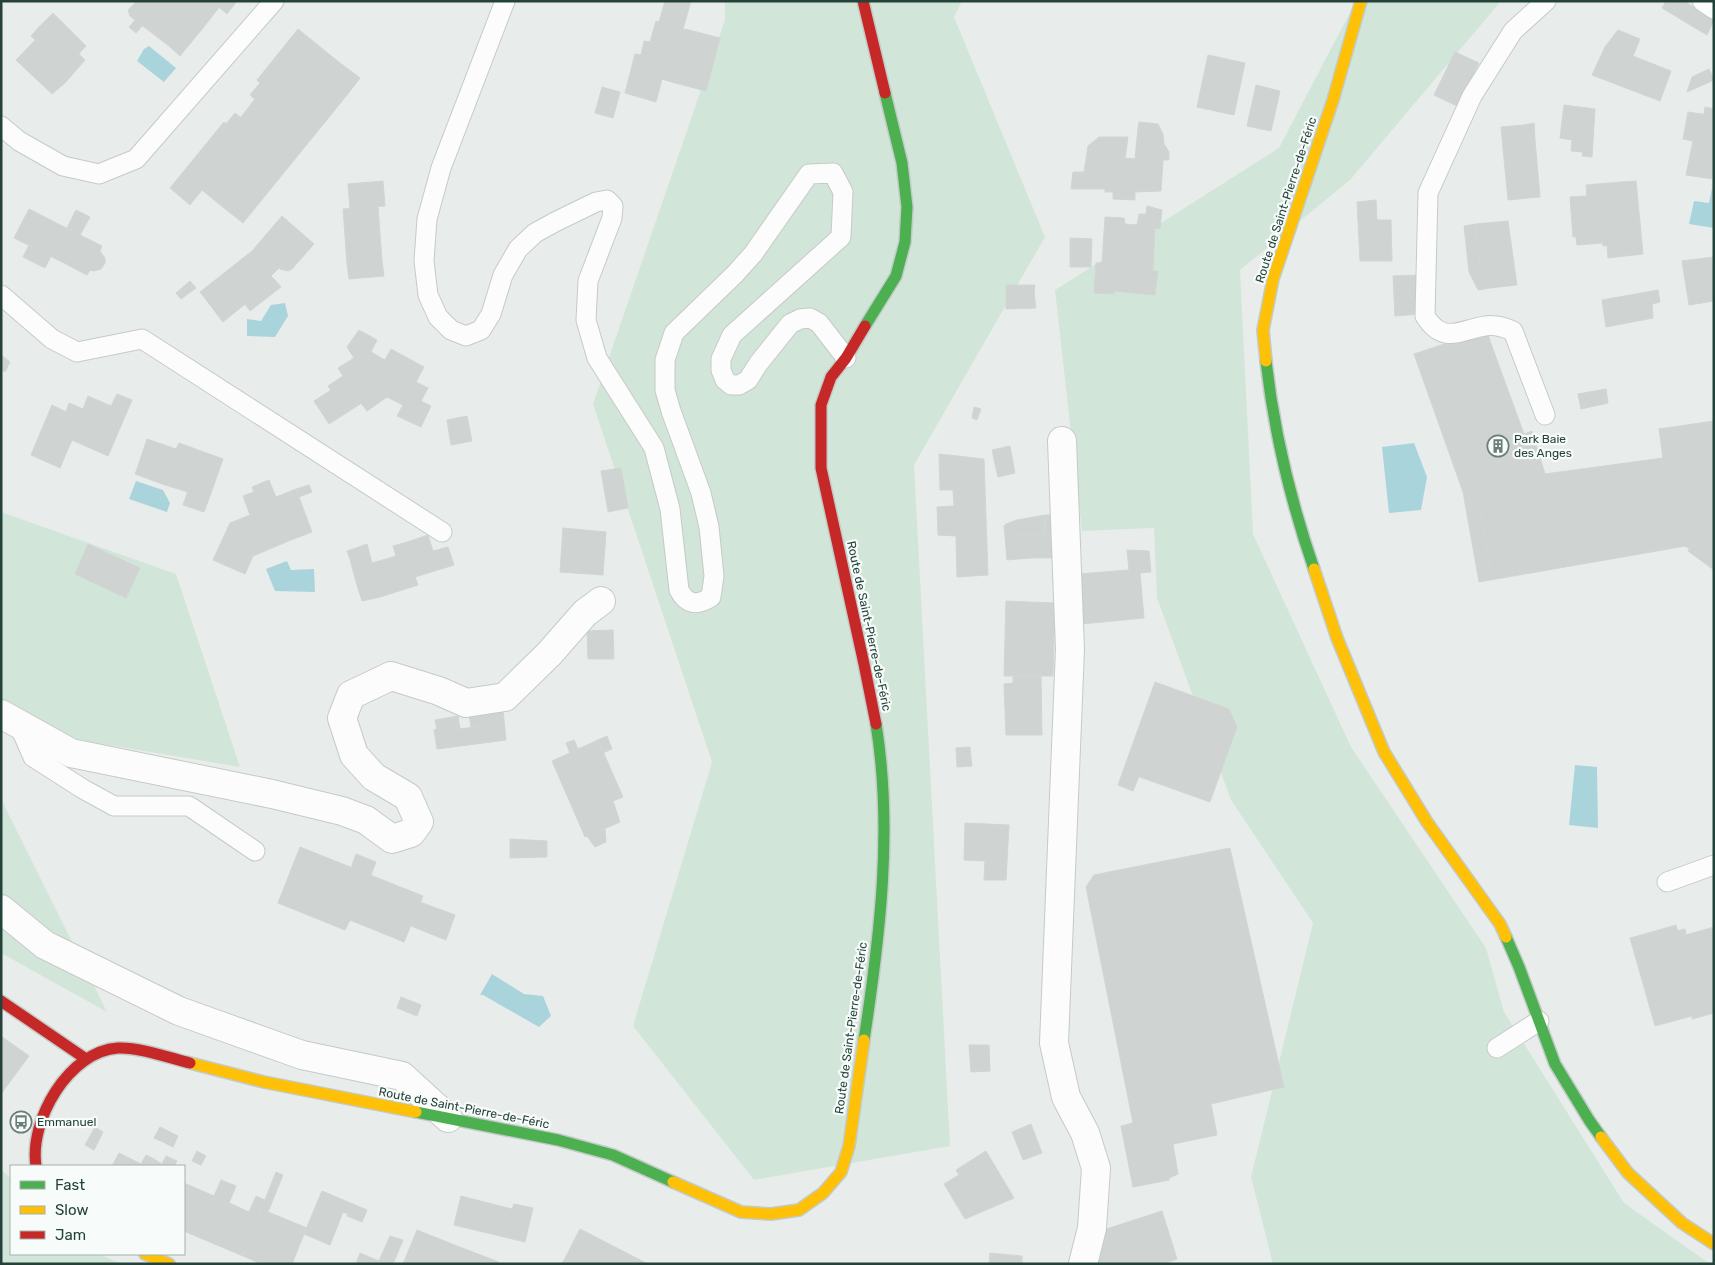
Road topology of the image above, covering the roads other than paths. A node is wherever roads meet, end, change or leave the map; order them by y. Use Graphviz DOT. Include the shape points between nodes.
graph roads {
  1 [pos="274,1"];
  2 [pos="505,1"];
  3 [pos="863,1"];
  4 [pos="1361,1"];
  5 [pos="1546,1"];
  6 [pos="1702,1"];
  7 [pos="1714,9"];
  8 [pos="1,126"];
  9 [pos="1,295"];
  10 [pos="846,358"];
  11 [pos="1545,416"];
  12 [pos="1062,441"];
  13 [pos="442,532"];
  14 [pos="601,601"];
  15 [pos="9,718"];
  16 [pos="255,851"];
  17 [pos="1714,866"];
  18 [pos="1667,882"];
  19 [pos="1,909"];
  20 [pos="1,1001"];
  21 [pos="1539,1021"];
  22 [pos="1497,1048"];
  23 [pos="86,1059"];
  24 [pos="448,1118"];
  25 [pos="36,1165"];
  26 [pos="1714,1244"];
  27 [pos="147,1255"];
  28 [pos="169,1264"];
  29 [pos="1083,1264"];
  1 -- 8 [label="lane" via="136,158 99,174 63,166 19,141"];
  2 -- 10 [label="lane" via="440,168 427,219 424,261 428,295 438,317 451,330 466,336 481,330 491,314 503,275 518,249 536,233 596,202 607,200 613,206 612,218 588,281 586,320 597,358 654,448 670,509 679,590 683,598 692,603 711,597 714,576 709,527 701,492 665,390 665,360 674,334 753,254 809,174 833,173 843,192 841,237 732,335 720,359 721,370 725,380 740,385 748,380 790,324 810,318 819,323"];
  3 -- 10 [label="street, Route de Saint-Pierre-de-Féric" via="902,163 907,207 905,242 896,276"];
  4 -- 21 [label="street, Route de Saint-Pierre-de-Féric" via="1333,100 1273,279 1263,330 1270,394 1302,534 1337,638 1384,752 1427,822 1500,924"];
  5 -- 11 [label="lane" via="1513,31 1472,96 1428,193 1425,316 1438,331 1453,334 1487,325 1512,331"];
  6 -- 7 [label="lane"];
  9 -- 13 [label="lane" via="52,339 77,352 142,339"];
  10 -- 24 [label="street, Route de Saint-Pierre-de-Féric" via="830,377 821,405 821,468 878,737 883,790 883,851 879,922 848,1146 841,1172 823,1193 799,1210 771,1214 741,1212 613,1156 558,1140"];
  12 -- 29 [label="street" via="1070,649 1054,1043 1066,1097 1085,1133 1096,1168 1092,1228"];
  14 -- 15 [label="street" via="585,613 549,654 504,697 466,703 391,676 351,695 342,718 354,755 374,777 408,797 419,822 411,833 392,839 366,820 342,811 71,753"];
  15 -- 16 [label="lane" via="33,757 83,790 114,806 188,806"];
  17 -- 18 [label="lane"];
  19 -- 24 [label="street" via="45,945 179,1011 302,1055 402,1076"];
  20 -- 23 [label="street"];
  21 -- 22 [label="lane"];
  21 -- 26 [label="street, Route de Saint-Pierre-de-Féric" via="1556,1064 1588,1120 1628,1173 1682,1223"];
  23 -- 24 [label="street, Route de Saint-Pierre-de-Féric" via="119,1048 148,1052 264,1082"];
  23 -- 25 [label="street, Route de Saint-Pierre-de-Féric" via="71,1072 46,1109 34,1153"];
  27 -- 28 [label="street"];
}
